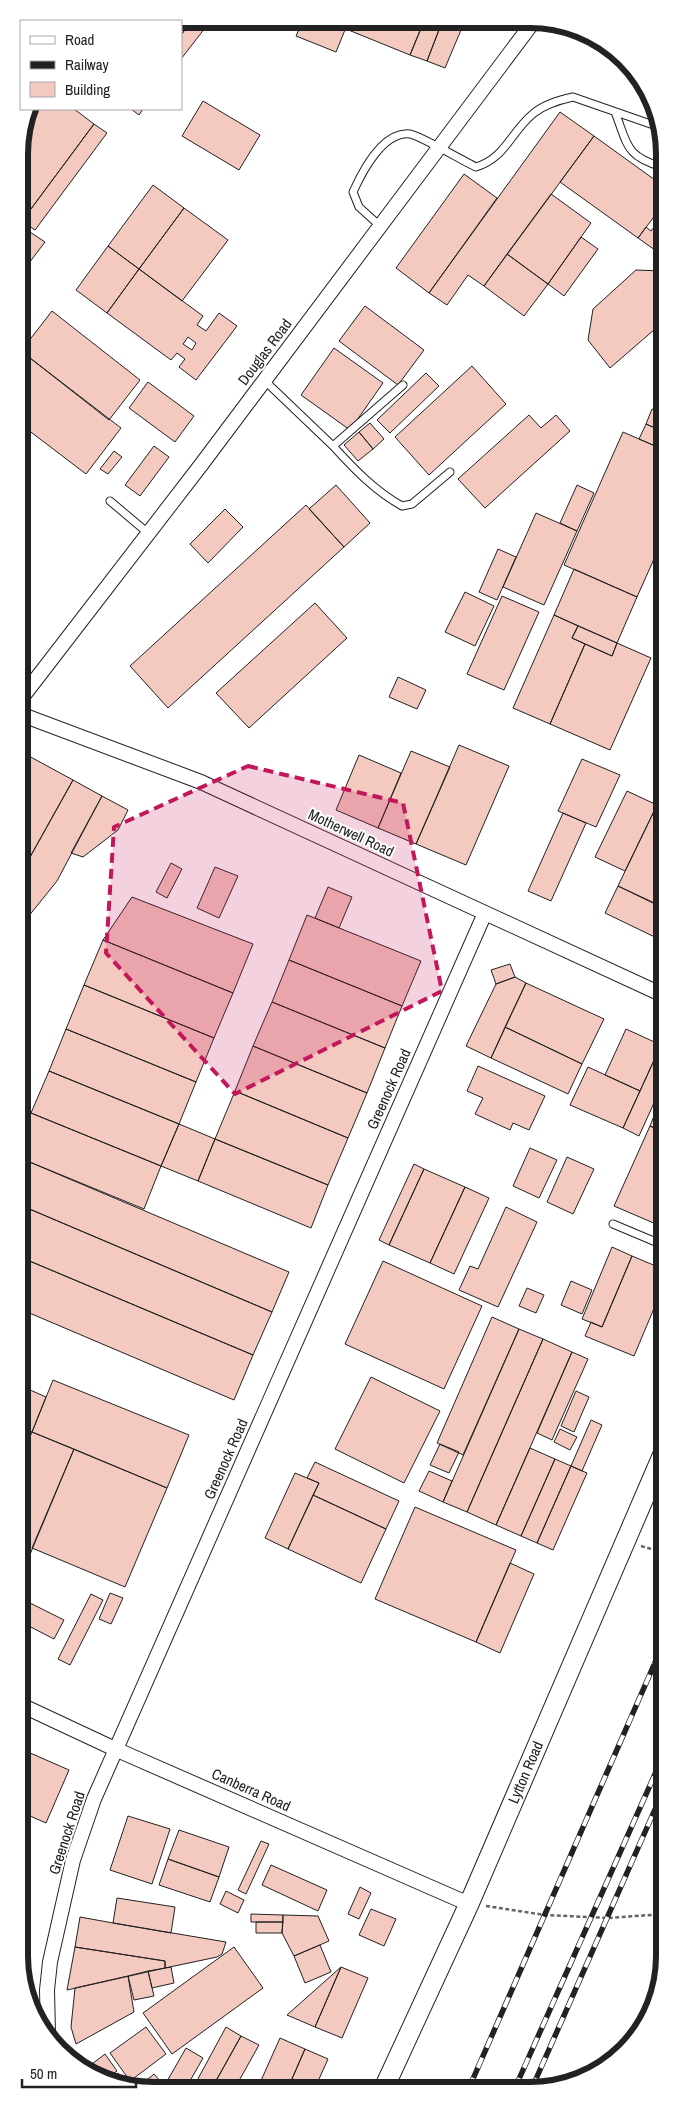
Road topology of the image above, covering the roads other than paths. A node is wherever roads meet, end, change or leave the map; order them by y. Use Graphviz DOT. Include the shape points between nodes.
graph roads {
  1 [pos="529,28"];
  2 [pos="615,112"];
  3 [pos="652,125"];
  4 [pos="440,149"];
  5 [pos="656,164"];
  6 [pos="380,226"];
  7 [pos="264,380"];
  8 [pos="403,386"];
  9 [pos="333,446"];
  10 [pos="450,472"];
  11 [pos="110,501"];
  12 [pos="148,533"];
  13 [pos="28,690"];
  14 [pos="28,717"];
  15 [pos="485,913"];
  16 [pos="656,992"];
  17 [pos="613,1224"];
  18 [pos="655,1242"];
  19 [pos="655,1472"];
  20 [pos="28,1708"];
  21 [pos="115,1749"];
  22 [pos="468,1904"];
  23 [pos="48,2024"];
  24 [pos="387,2082"];
  1 -- 4 [label="street, Douglas Road"];
  2 -- 3 [label="lane"];
  2 -- 4 [label="lane" via="573,97 557,100 534,113 497,157 476,167"];
  2 -- 5 [label="lane" via="630,150 643,161"];
  4 -- 6 [label="street, Douglas Road"];
  4 -- 6 [label="lane" via="411,134 398,136 383,146 364,167 353,192 359,207"];
  6 -- 7 [label="street, Douglas Road"];
  7 -- 9 [label="lane"];
  7 -- 12 [label="street, Douglas Road"];
  8 -- 9 [label="lane"];
  9 -- 10 [label="lane" via="361,476 402,506 412,504"];
  11 -- 12 [label="lane"];
  12 -- 13 [label="street, Douglas Road"];
  14 -- 15 [label="street, Motherwell Road" via="201,782"];
  15 -- 16 [label="street, Motherwell Road"];
  15 -- 21 [label="street, Greenock Road"];
  17 -- 18 [label="lane"];
  19 -- 22 [label="main road, Lytton Road"];
  20 -- 21 [label="street, Canberra Road"];
  21 -- 22 [label="street, Canberra Road"];
  21 -- 23 [label="street, Greenock Road" via="73,1860 48,1976"];
  22 -- 24 [label="main road, Lytton Road"];
}
